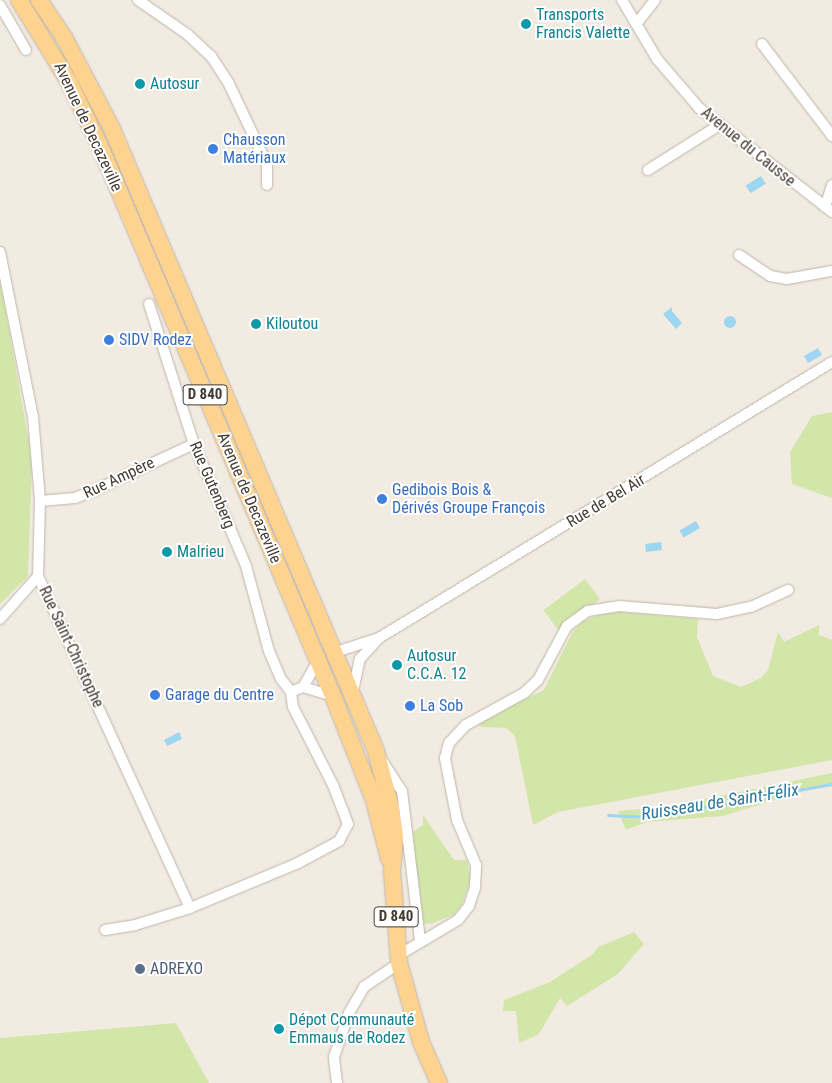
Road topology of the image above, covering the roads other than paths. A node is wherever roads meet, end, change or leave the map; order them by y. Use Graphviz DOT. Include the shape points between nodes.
graph roads {
  1 [pos="18,0"];
  2 [pos="38,0"];
  3 [pos="138,0"];
  4 [pos="622,0"];
  5 [pos="655,0"];
  6 [pos="0,5"];
  7 [pos="637,22"];
  8 [pos="762,44"];
  9 [pos="26,50"];
  10 [pos="718,126"];
  11 [pos="832,136"];
  12 [pos="648,170"];
  13 [pos="832,185"];
  14 [pos="267,186"];
  15 [pos="830,207"];
  16 [pos="0,252"];
  17 [pos="739,255"];
  18 [pos="832,271"];
  19 [pos="149,304"];
  20 [pos="832,362"];
  21 [pos="194,444"];
  22 [pos="40,501"];
  23 [pos="38,576"];
  24 [pos="788,590"];
  25 [pos="0,619"];
  26 [pos="379,638"];
  27 [pos="336,652"];
  28 [pos="318,661"];
  29 [pos="303,687"];
  30 [pos="291,692"];
  31 [pos="353,692"];
  32 [pos="333,696"];
  33 [pos="376,751"];
  34 [pos="392,871"];
  35 [pos="190,908"];
  36 [pos="105,930"];
  37 [pos="420,939"];
  38 [pos="399,958"];
  39 [pos="337,1083"];
  40 [pos="439,1083"];
  1 -- 28 [label="main road, Avenue de Decazeville / D 840" via="69,82 100,146"];
  2 -- 27 [label="main road, Avenue de Decazeville / D 840" via="65,39 112,129 252,463"];
  3 -- 14 [label="street" via="187,34 211,56 228,82 266,164"];
  4 -- 7 [label="street, Avenue du Causse"];
  5 -- 7 [label="street"];
  6 -- 9 [label="street"];
  7 -- 10 [label="street, Avenue du Causse" via="663,66"];
  8 -- 11 [label="street"];
  10 -- 12 [label="street"];
  10 -- 15 [label="street, Avenue du Causse"];
  13 -- 15 [label="street"];
  16 -- 22 [label="street, Rue Saint-Christophe" via="33,417"];
  17 -- 18 [label="street" via="770,276 787,279"];
  19 -- 21 [label="street, Rue Gutenberg"];
  20 -- 26 [label="street, Rue de Bel Air"];
  21 -- 22 [label="street, Rue Ampère" via="93,492 75,498"];
  21 -- 30 [label="street, Rue Gutenberg" via="246,566 269,651 281,679"];
  22 -- 23 [label="street, Rue Saint-Christophe"];
  23 -- 25 [label="street"];
  23 -- 35 [label="street, Rue Saint-Christophe"];
  24 -- 37 [label="street" via="751,606 718,614 619,606 588,612 567,626 538,680 524,693 466,726 449,743 445,758 457,820 476,865 475,887 469,906 458,920"];
  26 -- 27 [label="street, Rue de Bel Air"];
  26 -- 31 [label="street, Rue de Bel Air" via="360,659"];
  27 -- 31 [label="main road, Avenue de Decazeville / D 840"];
  28 -- 29 [label="street"];
  28 -- 32 [label="main road, Avenue de Decazeville / D 840"];
  29 -- 30 [label="street"];
  29 -- 32 [label="street"];
  30 -- 35 [label="street, Rue Gutenberg" via="300,724 333,785 348,824 339,841 298,863"];
  31 -- 33 [label="main road, Avenue de Decazeville / D 840"];
  32 -- 34 [label="main road, Avenue de Decazeville / D 840" via="374,800"];
  33 -- 34 [label="main road, Avenue de Decazeville / D 840" via="395,837"];
  33 -- 37 [label="street" via="402,791"];
  34 -- 38 [label="main road, Avenue de Decazeville / D 840"];
  35 -- 36 [label="street" via="143,923"];
  37 -- 38 [label="street"];
  38 -- 39 [label="street" via="364,987 349,1013 334,1057"];
  38 -- 40 [label="main road, Avenue de Decazeville / D 840" via="421,1042"];
}
